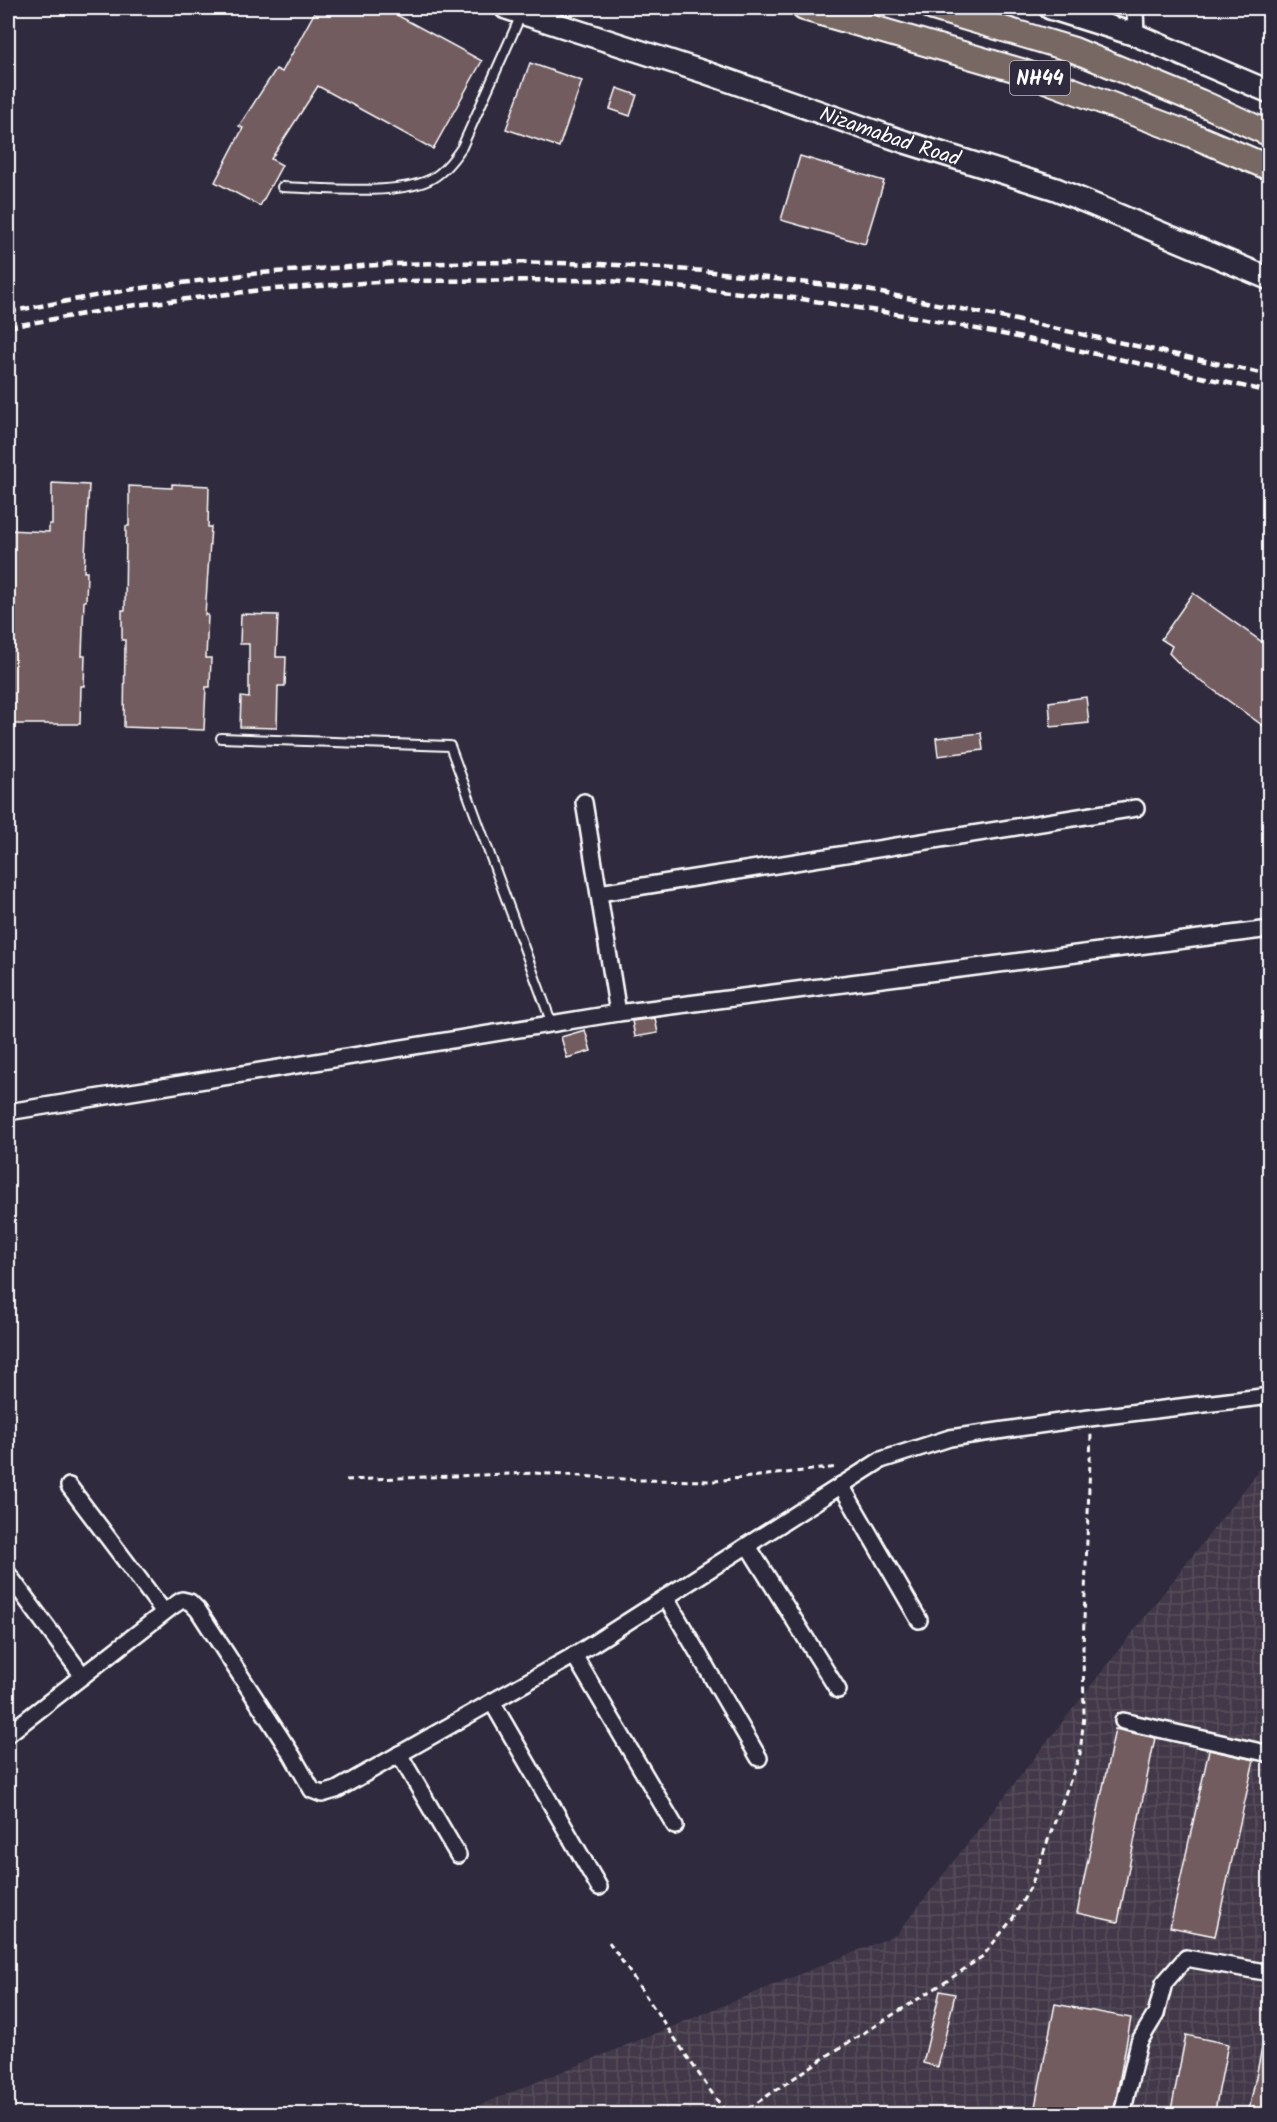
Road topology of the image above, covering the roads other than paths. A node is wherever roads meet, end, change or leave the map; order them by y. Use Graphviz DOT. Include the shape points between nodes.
graph roads {
  1 [pos="804,8"];
  2 [pos="933,8"];
  3 [pos="1050,8"];
  4 [pos="1135,8"];
  5 [pos="514,10"];
  6 [pos="1101,16"];
  7 [pos="1136,35"];
  8 [pos="1269,92"];
  9 [pos="1269,134"];
  10 [pos="1269,168"];
  11 [pos="282,187"];
  12 [pos="1269,279"];
  13 [pos="221,738"];
  14 [pos="584,802"];
  15 [pos="1136,808"];
  16 [pos="599,893"];
  17 [pos="1269,929"];
  18 [pos="618,1013"];
  19 [pos="552,1024"];
  20 [pos="8,1112"];
  21 [pos="1269,1396"];
  22 [pos="841,1485"];
  23 [pos="69,1486"];
  24 [pos="748,1546"];
  25 [pos="8,1574"];
  26 [pos="666,1598"];
  27 [pos="164,1612"];
  28 [pos="919,1620"];
  29 [pos="574,1655"];
  30 [pos="83,1676"];
  31 [pos="838,1690"];
  32 [pos="492,1702"];
  33 [pos="1123,1721"];
  34 [pos="8,1734"];
  35 [pos="399,1754"];
  36 [pos="1269,1754"];
  37 [pos="759,1758"];
  38 [pos="675,1826"];
  39 [pos="458,1855"];
  40 [pos="599,1887"];
  41 [pos="1269,1973"];
  42 [pos="1122,2115"];
  1 -- 10 [label="highway, NH44" via="1021,71"];
  2 -- 9 [label="highway, NH44" via="1074,50"];
  3 -- 6 [label="main road"];
  4 -- 7 [label="street"];
  5 -- 11 [label="lane" via="462,147 455,159 430,180 390,189"];
  5 -- 12 [label="main road, Nizamabad Road" via="1056,189"];
  6 -- 7 [label="main road"];
  7 -- 8 [label="main road"];
  13 -- 19 [label="lane" via="450,746"];
  14 -- 16 [label="street"];
  15 -- 16 [label="street"];
  16 -- 18 [label="street"];
  17 -- 18 [label="street"];
  18 -- 19 [label="street"];
  19 -- 20 [label="street"];
  21 -- 22 [label="street" via="950,1438 881,1460"];
  22 -- 24 [label="street"];
  22 -- 28 [label="street"];
  23 -- 27 [label="street"];
  24 -- 26 [label="street"];
  24 -- 31 [label="street"];
  25 -- 30 [label="street"];
  26 -- 29 [label="street"];
  26 -- 37 [label="street"];
  27 -- 30 [label="street"];
  27 -- 35 [label="street" via="182,1600 198,1610 312,1790 322,1794 336,1790"];
  29 -- 32 [label="street"];
  29 -- 38 [label="street"];
  30 -- 34 [label="street"];
  32 -- 35 [label="street"];
  32 -- 40 [label="street"];
  33 -- 36 [label="street"];
  35 -- 39 [label="street"];
  41 -- 42 [label="street" via="1185,1958 1164,1983 1156,2014 1139,2042"];
}
